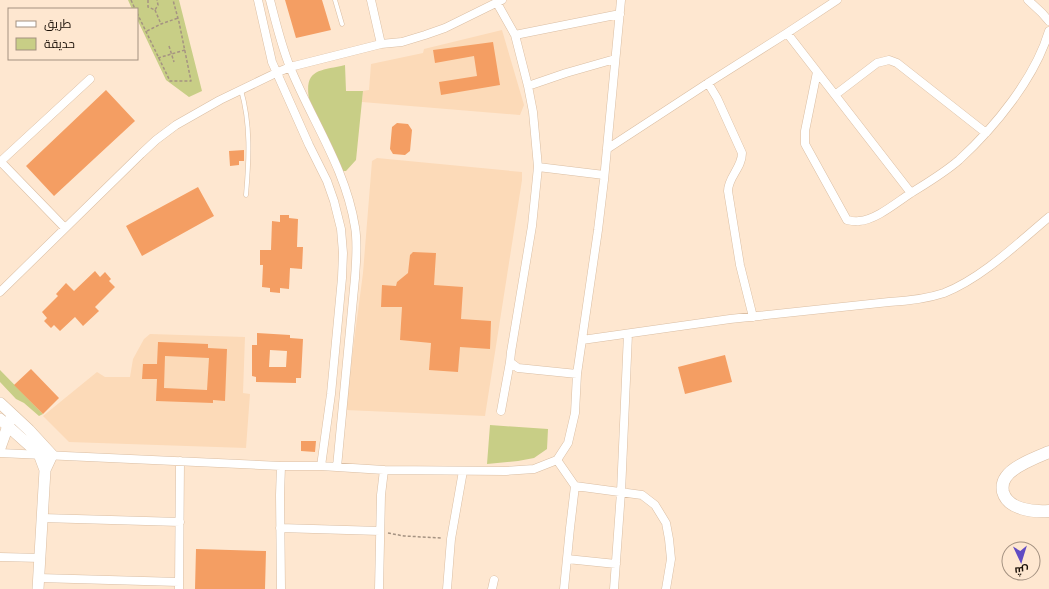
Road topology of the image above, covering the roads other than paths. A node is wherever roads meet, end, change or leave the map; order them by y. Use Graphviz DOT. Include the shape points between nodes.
graph roads {
  1 [pos="258,0"];
  2 [pos="270,0"];
  3 [pos="335,0"];
  4 [pos="372,0"];
  5 [pos="621,0"];
  6 [pos="837,0"];
  7 [pos="1028,0"];
  8 [pos="500,1"];
  9 [pos="620,14"];
  10 [pos="1049,21"];
  11 [pos="342,24"];
  12 [pos="1049,31"];
  13 [pos="787,33"];
  14 [pos="515,35"];
  15 [pos="381,44"];
  16 [pos="615,59"];
  17 [pos="290,68"];
  18 [pos="818,72"];
  19 [pos="276,73"];
  20 [pos="90,79"];
  21 [pos="708,83"];
  22 [pos="528,86"];
  23 [pos="241,90"];
  24 [pos="835,95"];
  25 [pos="986,133"];
  26 [pos="607,150"];
  27 [pos="0,161"];
  28 [pos="538,167"];
  29 [pos="604,175"];
  30 [pos="911,193"];
  31 [pos="246,194"];
  32 [pos="1049,217"];
  33 [pos="65,228"];
  34 [pos="342,278"];
  35 [pos="355,278"];
  36 [pos="0,292"];
  37 [pos="753,317"];
  38 [pos="628,334"];
  39 [pos="582,340"];
  40 [pos="510,362"];
  41 [pos="578,374"];
  42 [pos="0,403"];
  43 [pos="501,411"];
  44 [pos="11,413"];
  45 [pos="4,423"];
  46 [pos="0,448"];
  47 [pos="1049,452"];
  48 [pos="0,453"];
  49 [pos="39,454"];
  50 [pos="52,455"];
  51 [pos="558,460"];
  52 [pos="180,461"];
  53 [pos="281,466"];
  54 [pos="321,466"];
  55 [pos="337,467"];
  56 [pos="46,470"];
  57 [pos="384,470"];
  58 [pos="463,471"];
  59 [pos="575,486"];
  60 [pos="621,492"];
  61 [pos="1049,511"];
  62 [pos="42,518"];
  63 [pos="180,522"];
  64 [pos="280,528"];
  65 [pos="380,531"];
  66 [pos="0,557"];
  67 [pos="40,558"];
  68 [pos="567,559"];
  69 [pos="616,564"];
  70 [pos="494,580"];
  71 [pos="39,584"];
  72 [pos="179,586"];
  73 [pos="281,589"];
  74 [pos="379,589"];
  75 [pos="446,589"];
  76 [pos="492,589"];
  77 [pos="564,589"];
  78 [pos="614,589"];
  79 [pos="666,589"];
  1 -- 19 [label="street"];
  2 -- 17 [label="street"];
  3 -- 11 [label="lane"];
  4 -- 15 [label="street"];
  5 -- 9 [label="street"];
  6 -- 13 [label="street"];
  7 -- 10 [label="street"];
  8 -- 14 [label="street"];
  8 -- 15 [label="street" via="439,30 402,42"];
  9 -- 14 [label="street"];
  9 -- 16 [label="street"];
  12 -- 25 [label="street" via="1046,43 1031,71"];
  13 -- 18 [label="street"];
  13 -- 21 [label="street"];
  14 -- 22 [label="street"];
  15 -- 17 [label="street"];
  16 -- 22 [label="street"];
  16 -- 26 [label="street"];
  17 -- 19 [label="street"];
  17 -- 35 [label="street" via="344,182 352,207 356,229"];
  18 -- 24 [label="street"];
  18 -- 30 [label="street" via="805,131 805,144 847,220 866,220"];
  19 -- 23 [label="street"];
  19 -- 34 [label="street" via="327,180 334,201 341,229"];
  20 -- 27 [label="street"];
  21 -- 26 [label="street"];
  21 -- 37 [label="street" via="742,153 742,160 729,184 728,192 740,264"];
  22 -- 28 [label="street"];
  23 -- 31 [label="lane" via="248,150"];
  23 -- 33 [label="street" via="198,112 156,140"];
  24 -- 25 [label="street" via="877,63 889,60"];
  24 -- 30 [label="street"];
  25 -- 30 [label="street" via="958,161"];
  26 -- 29 [label="street"];
  27 -- 33 [label="street"];
  28 -- 29 [label="street"];
  28 -- 40 [label="street" via="532,226"];
  29 -- 39 [label="street"];
  32 -- 37 [label="street" via="978,275 945,292 911,301"];
  33 -- 36 [label="street"];
  34 -- 35 [label="street"];
  34 -- 54 [label="street"];
  35 -- 55 [label="street"];
  37 -- 38 [label="street"];
  38 -- 39 [label="street"];
  38 -- 60 [label="street"];
  39 -- 41 [label="street"];
  40 -- 41 [label="street" via="518,368"];
  40 -- 43 [label="street"];
  41 -- 51 [label="street" via="575,413 568,443"];
  42 -- 44 [label="main road"];
  44 -- 45 [label="main road"];
  44 -- 50 [label="main road"];
  45 -- 46 [label="main road"];
  45 -- 49 [label="main road"];
  47 -- 61 [label="main road" via="1024,463 1006,476 1003,488 1006,499 1014,505 1036,512"];
  48 -- 49 [label="street"];
  49 -- 50 [label="street"];
  49 -- 56 [label="main road"];
  50 -- 52 [label="street"];
  50 -- 56 [label="main road"];
  51 -- 58 [label="street" via="534,469 506,472"];
  51 -- 59 [label="street"];
  52 -- 53 [label="street"];
  52 -- 63 [label="street"];
  53 -- 54 [label="street"];
  53 -- 64 [label="street"];
  54 -- 55 [label="street"];
  55 -- 57 [label="street"];
  56 -- 62 [label="main road"];
  57 -- 58 [label="street"];
  57 -- 65 [label="street"];
  58 -- 75 [label="street" via="451,539"];
  59 -- 60 [label="street"];
  59 -- 68 [label="street"];
  60 -- 69 [label="street"];
  60 -- 79 [label="street" via="642,495 655,505 666,523 671,559"];
  62 -- 63 [label="street"];
  62 -- 67 [label="main road"];
  63 -- 72 [label="street"];
  64 -- 65 [label="street"];
  64 -- 73 [label="street"];
  65 -- 74 [label="street"];
  66 -- 67 [label="street"];
  67 -- 71 [label="main road"];
  68 -- 69 [label="street"];
  68 -- 77 [label="street"];
  69 -- 78 [label="street"];
  70 -- 76 [label="street"];
  71 -- 72 [label="street"];
}
